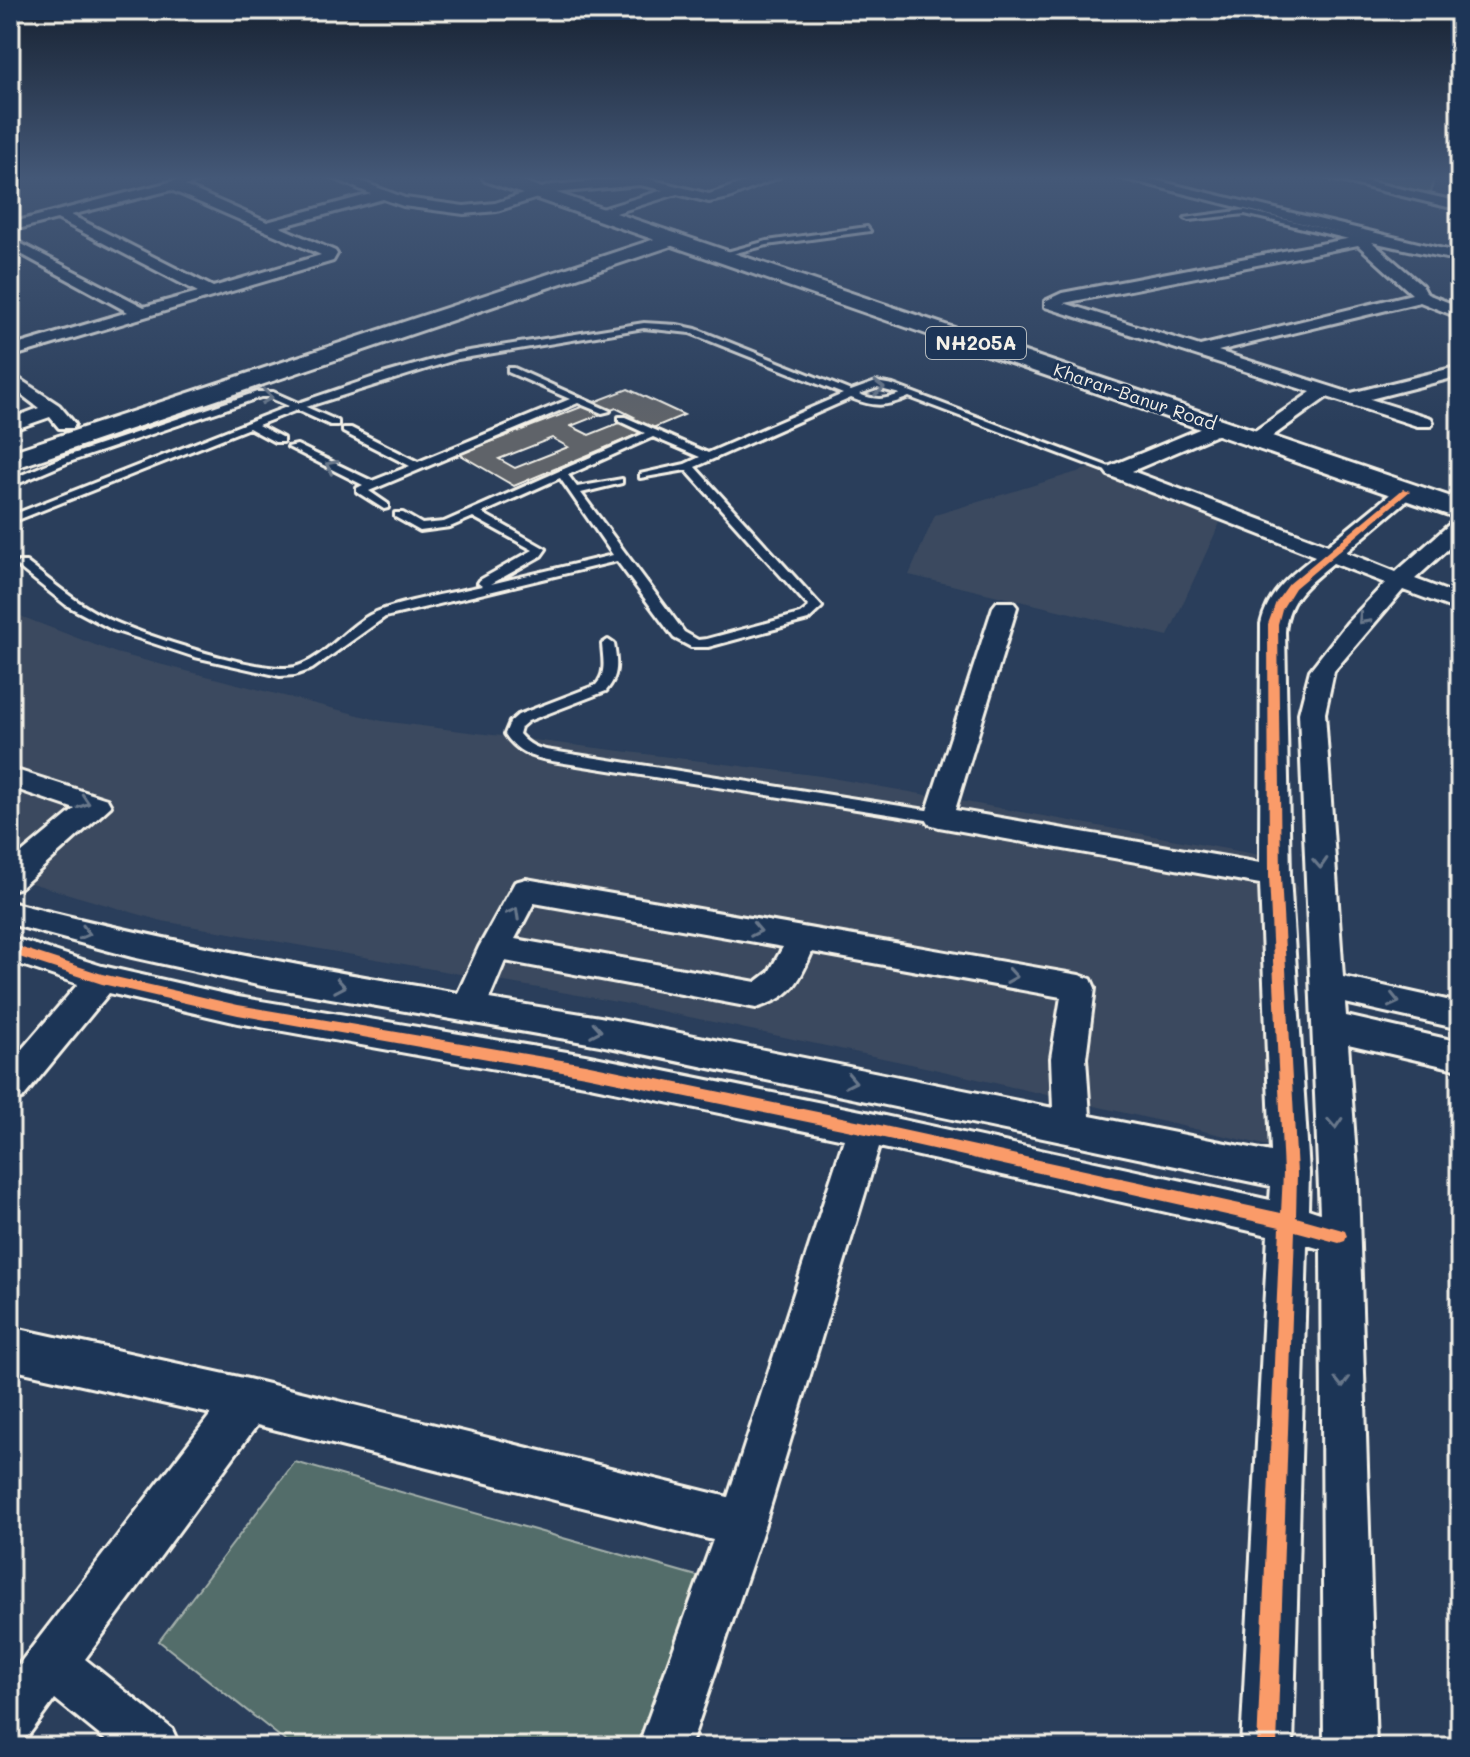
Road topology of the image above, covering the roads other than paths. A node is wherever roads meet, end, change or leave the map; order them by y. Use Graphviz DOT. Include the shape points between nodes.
graph roads {
  1 [pos="42,259"];
  2 [pos="146,259"];
  3 [pos="325,259"];
  4 [pos="588,259"];
  5 [pos="598,259"];
  6 [pos="732,259"];
  7 [pos="1261,259"];
  8 [pos="1389,259"];
  9 [pos="214,294"];
  10 [pos="1421,297"];
  11 [pos="1460,313"];
  12 [pos="144,314"];
  13 [pos="1206,348"];
  14 [pos="10,352"];
  15 [pos="474,353"];
  16 [pos="497,364"];
  17 [pos="511,370"];
  18 [pos="1460,371"];
  19 [pos="10,378"];
  20 [pos="1326,390"];
  21 [pos="851,394"];
  22 [pos="908,394"];
  23 [pos="1360,396"];
  24 [pos="578,399"];
  25 [pos="233,402"];
  26 [pos="245,407"];
  27 [pos="301,407"];
  28 [pos="605,411"];
  29 [pos="257,413"];
  30 [pos="1443,416"];
  31 [pos="59,417"];
  32 [pos="269,418"];
  33 [pos="622,419"];
  34 [pos="1424,422"];
  35 [pos="334,423"];
  36 [pos="10,425"];
  37 [pos="251,425"];
  38 [pos="1221,426"];
  39 [pos="347,430"];
  40 [pos="653,433"];
  41 [pos="1256,439"];
  42 [pos="279,440"];
  43 [pos="10,444"];
  44 [pos="293,447"];
  45 [pos="708,457"];
  46 [pos="10,461"];
  47 [pos="416,465"];
  48 [pos="688,466"];
  49 [pos="1115,471"];
  50 [pos="562,473"];
  51 [pos="644,476"];
  52 [pos="618,481"];
  53 [pos="10,484"];
  54 [pos="369,484"];
  55 [pos="575,491"];
  56 [pos="1406,491"];
  57 [pos="384,506"];
  58 [pos="1460,510"];
  59 [pos="474,513"];
  60 [pos="399,515"];
  61 [pos="10,520"];
  62 [pos="1460,527"];
  63 [pos="1329,554"];
  64 [pos="620,557"];
  65 [pos="22,565"];
  66 [pos="1399,581"];
  67 [pos="465,594"];
  68 [pos="1460,604"];
  69 [pos="1005,607"];
  70 [pos="608,644"];
  71 [pos="10,777"];
  72 [pos="939,817"];
  73 [pos="10,844"];
  74 [pos="40,854"];
  75 [pos="1275,876"];
  76 [pos="10,879"];
  77 [pos="10,913"];
  78 [pos="802,939"];
  79 [pos="495,947"];
  80 [pos="10,949"];
  81 [pos="102,979"];
  82 [pos="1328,986"];
  83 [pos="468,1008"];
  84 [pos="1460,1016"];
  85 [pos="1330,1026"];
  86 [pos="1460,1056"];
  87 [pos="10,1088"];
  88 [pos="1074,1127"];
  89 [pos="866,1128"];
  90 [pos="1290,1173"];
  91 [pos="1289,1222"];
  92 [pos="1339,1236"];
  93 [pos="10,1348"];
  94 [pos="248,1401"];
  95 [pos="742,1524"];
  96 [pos="53,1665"];
  97 [pos="10,1718"];
  98 [pos="154,1747"];
  99 [pos="664,1747"];
  100 [pos="1267,1747"];
  101 [pos="1350,1747"];
  1 -- 12 [label="street"];
  2 -- 9 [label="street"];
  3 -- 9 [label="street"];
  4 -- 31 [label="main road"];
  5 -- 46 [label="main road"];
  6 -- 38 [label="main road, Kharar-Banur Road / NH205A"];
  7 -- 13 [label="street" via="1051,304"];
  8 -- 10 [label="street"];
  9 -- 12 [label="street"];
  10 -- 11 [label="street"];
  10 -- 13 [label="street"];
  12 -- 14 [label="street"];
  13 -- 20 [label="street"];
  13 -- 23 [label="street"];
  15 -- 16 [label="lane"];
  15 -- 21 [label="lane" via="666,325"];
  15 -- 27 [label="lane"];
  17 -- 24 [label="lane"];
  18 -- 23 [label="street"];
  19 -- 31 [label="street"];
  20 -- 23 [label="street"];
  20 -- 41 [label="street"];
  21 -- 22 [label="lane" via="880,403"];
  21 -- 22 [label="lane, one-way" via="876,385"];
  21 -- 45 [label="lane"];
  22 -- 49 [label="lane"];
  23 -- 30 [label="street"];
  23 -- 34 [label="street"];
  24 -- 28 [label="lane"];
  24 -- 47 [label="lane"];
  25 -- 26 [label="lane"];
  25 -- 27 [label="lane, one-way" via="265,393"];
  25 -- 53 [label="lane"];
  27 -- 32 [label="lane"];
  27 -- 35 [label="lane"];
  29 -- 32 [label="lane"];
  31 -- 36 [label="street"];
  31 -- 43 [label="main road"];
  32 -- 37 [label="lane"];
  33 -- 40 [label="lane"];
  37 -- 42 [label="lane"];
  37 -- 61 [label="lane"];
  38 -- 41 [label="main road, Kharar-Banur Road / NH205A"];
  38 -- 49 [label="street"];
  39 -- 47 [label="lane"];
  40 -- 45 [label="lane"];
  40 -- 50 [label="lane"];
  41 -- 56 [label="main road, Kharar-Banur Road / NH205A"];
  54 -- 44 [label="lane, one-way"];
  45 -- 48 [label="lane"];
  47 -- 54 [label="lane"];
  48 -- 51 [label="lane"];
  48 -- 64 [label="lane" via="811,599 813,612 696,644 679,635"];
  49 -- 63 [label="street"];
  50 -- 55 [label="lane"];
  50 -- 59 [label="lane"];
  52 -- 55 [label="lane"];
  54 -- 57 [label="lane" via="362,493"];
  55 -- 64 [label="lane"];
  56 -- 58 [label="main road, Kharar-Banur Road / NH205A"];
  56 -- 63 [label="street"];
  59 -- 60 [label="lane" via="428,529"];
  59 -- 67 [label="lane" via="540,551"];
  62 -- 66 [label="street"];
  63 -- 66 [label="street"];
  63 -- 75 [label="street" via="1292,586 1273,617"];
  64 -- 67 [label="lane"];
  65 -- 67 [label="lane" via="103,622 283,673 313,662 369,619"];
  66 -- 68 [label="street"];
  66 -- 82 [label="street, one-way" via="1322,670 1312,713"];
  69 -- 72 [label="street"];
  70 -- 72 [label="lane" via="609,682 523,718 512,734 524,747 552,756"];
  71 -- 74 [label="street, one-way" via="97,806"];
  72 -- 75 [label="street"];
  73 -- 74 [label="street"];
  74 -- 76 [label="street"];
  75 -- 90 [label="street"];
  77 -- 83 [label="street, one-way" via="262,973"];
  78 -- 79 [label="street" via="782,983 756,995"];
  79 -- 78 [label="street, one-way" via="526,890"];
  78 -- 88 [label="street, one-way" via="1079,988 1067,1046 1067,1095"];
  79 -- 83 [label="street"];
  80 -- 81 [label="street"];
  81 -- 87 [label="street"];
  81 -- 89 [label="street" via="238,1010 585,1070"];
  82 -- 84 [label="street, one-way"];
  82 -- 85 [label="street"];
  83 -- 88 [label="street, one-way"];
  85 -- 86 [label="street"];
  85 -- 92 [label="street, one-way"];
  88 -- 90 [label="street"];
  89 -- 91 [label="street"];
  89 -- 95 [label="street"];
  90 -- 91 [label="street"];
  91 -- 92 [label="street"];
  91 -- 100 [label="street"];
  92 -- 101 [label="street, one-way"];
  93 -- 94 [label="street"];
  94 -- 95 [label="street"];
  94 -- 96 [label="street"];
  95 -- 99 [label="street"];
  96 -- 97 [label="street"];
  96 -- 98 [label="street"];
}
